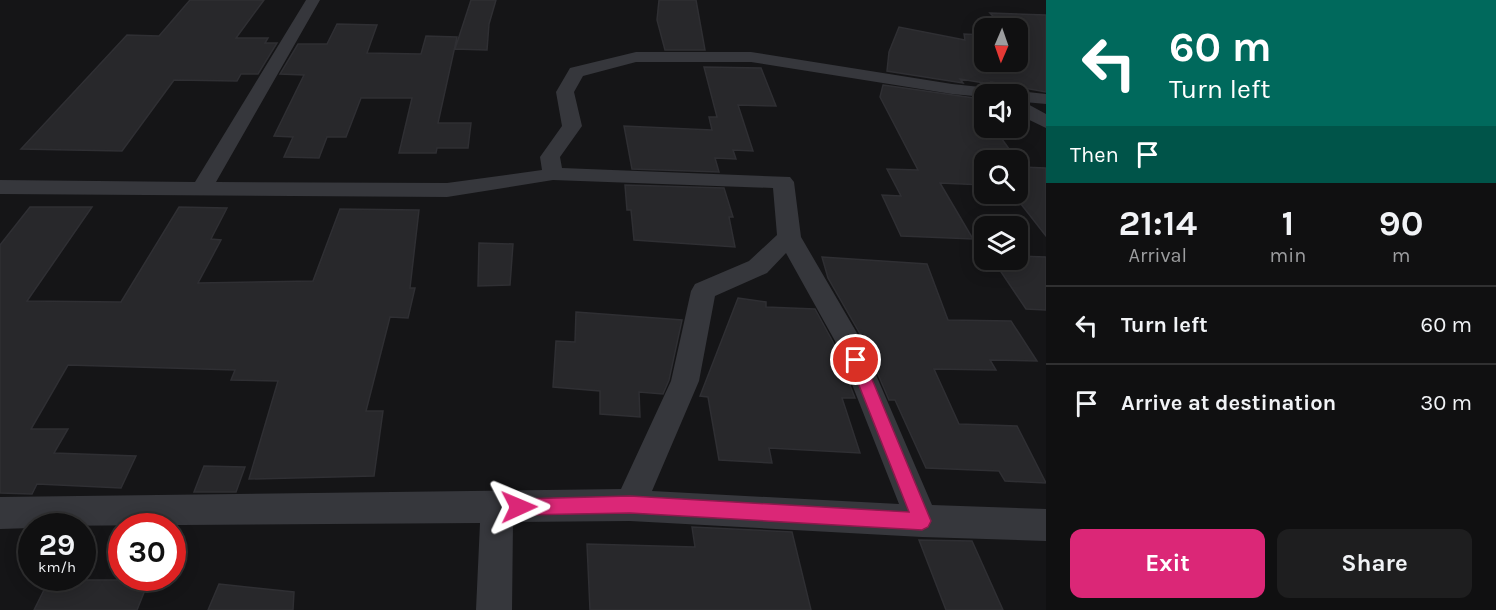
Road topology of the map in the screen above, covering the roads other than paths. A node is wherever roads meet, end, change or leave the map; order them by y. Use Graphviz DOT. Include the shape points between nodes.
graph roads {
  1 [pos="313,0"];
  2 [pos="974,91"];
  3 [pos="1028,97"];
  4 [pos="1046,99"];
  5 [pos="1028,112"];
  6 [pos="1046,122"];
  7 [pos="553,174"];
  8 [pos="0,187"];
  9 [pos="201,189"];
  10 [pos="789,237"];
  11 [pos="630,505"];
  12 [pos="497,508"];
  13 [pos="0,513"];
  14 [pos="922,521"];
  15 [pos="1046,525"];
  16 [pos="494,610"];
  1 -- 9 [label="street"];
  2 -- 7 [label="street" via="751,57 636,57 576,72 565,92 572,126 550,157"];
  3 -- 4 [label="street"];
  5 -- 6 [label="street"];
  7 -- 9 [label="street" via="447,190"];
  7 -- 10 [label="street" via="783,182"];
  8 -- 9 [label="street"];
  10 -- 11 [label="street" via="758,267 704,291 685,381"];
  10 -- 14 [label="street" via="848,340"];
  11 -- 12 [label="street"];
  11 -- 14 [label="street"];
  12 -- 13 [label="street"];
  12 -- 16 [label="street"];
  14 -- 15 [label="street"];
}
